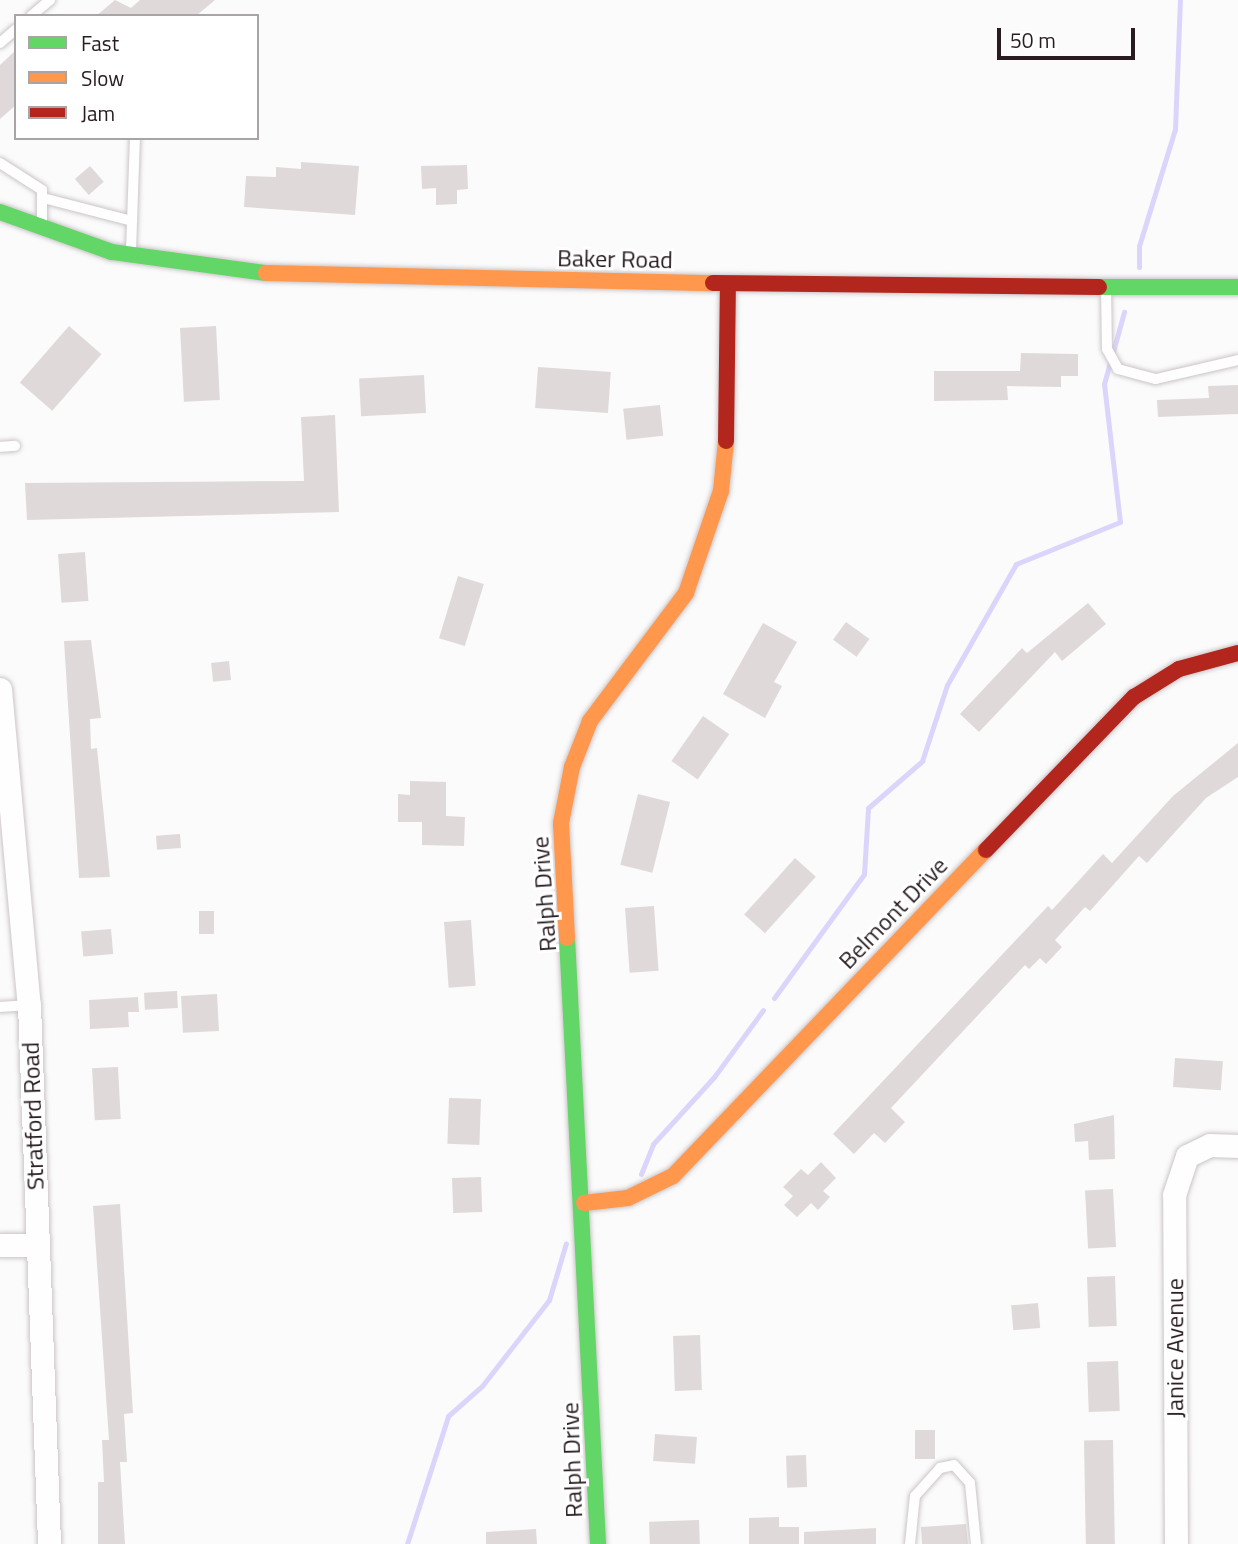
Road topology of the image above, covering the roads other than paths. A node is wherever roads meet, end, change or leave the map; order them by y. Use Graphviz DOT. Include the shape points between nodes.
graph roads {
  1 [pos="50,0"];
  2 [pos="37,14"];
  3 [pos="0,27"];
  4 [pos="8,36"];
  5 [pos="135,140"];
  6 [pos="0,163"];
  7 [pos="47,199"];
  8 [pos="0,212"];
  9 [pos="132,221"];
  10 [pos="41,228"];
  11 [pos="130,256"];
  12 [pos="728,284"];
  13 [pos="1106,286"];
  14 [pos="1238,287"];
  15 [pos="1238,360"];
  16 [pos="15,446"];
  17 [pos="0,447"];
  18 [pos="1238,653"];
  19 [pos="0,688"];
  20 [pos="29,1005"];
  21 [pos="0,1007"];
  22 [pos="1238,1146"];
  23 [pos="584,1203"];
  24 [pos="0,1245"];
  25 [pos="38,1245"];
  26 [pos="49,1544"];
  27 [pos="598,1544"];
  28 [pos="910,1544"];
  29 [pos="976,1544"];
  30 [pos="1176,1544"];
  1 -- 2 [label="lane"];
  3 -- 4 [label="lane"];
  5 -- 9 [label="lane"];
  6 -- 7 [label="lane"];
  7 -- 9 [label="lane"];
  7 -- 10 [label="lane"];
  8 -- 10 [label="street, Baker Road"];
  9 -- 11 [label="lane"];
  10 -- 11 [label="street, Baker Road"];
  11 -- 12 [label="street, Baker Road" via="243,273"];
  12 -- 13 [label="street, Baker Road"];
  12 -- 23 [label="street, Ralph Drive" via="729,404 721,491 686,593 590,721 572,767 561,823"];
  13 -- 14 [label="street, Baker Road"];
  13 -- 15 [label="lane" via="1107,349 1118,369 1156,379"];
  16 -- 17 [label="lane"];
  18 -- 23 [label="street, Belmont Drive" via="1179,669 1134,697 673,1176 628,1198"];
  19 -- 20 [label="street, Stratford Road"];
  20 -- 21 [label="lane"];
  20 -- 25 [label="street, Stratford Road"];
  22 -- 30 [label="street, Janice Avenue" via="1210,1145 1188,1156 1174,1195"];
  23 -- 27 [label="street, Ralph Drive"];
  24 -- 25 [label="street"];
  25 -- 26 [label="street, Stratford Road"];
  28 -- 29 [label="lane" via="915,1496 940,1468 954,1465 970,1483"];
}
